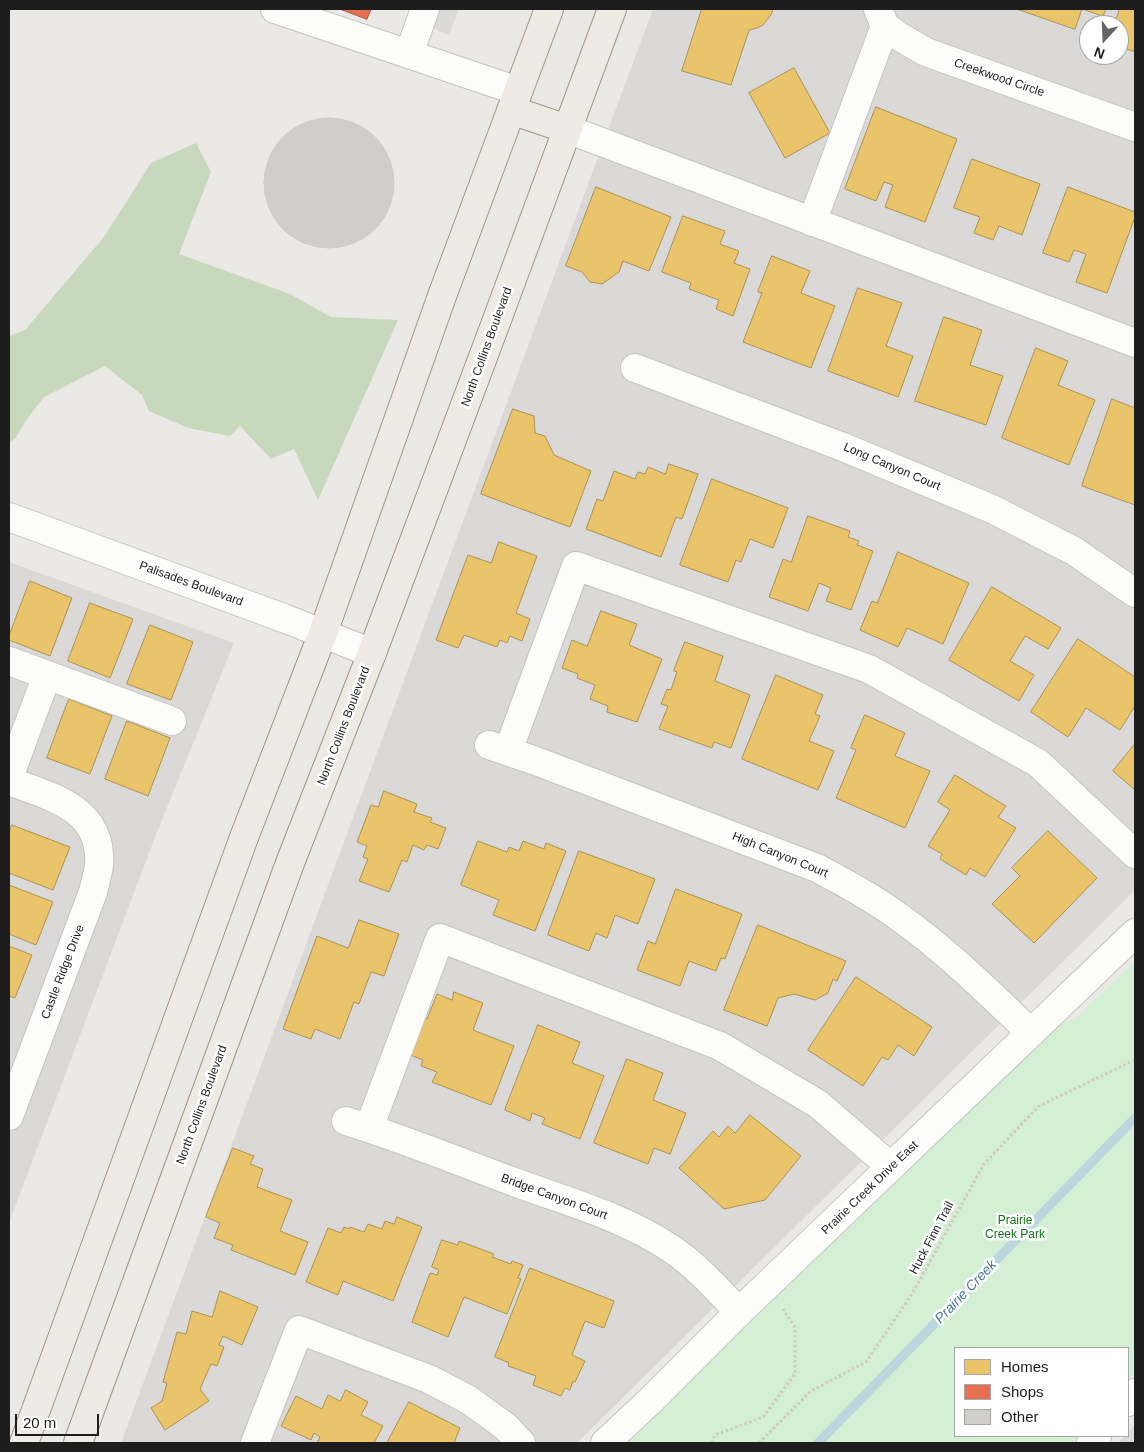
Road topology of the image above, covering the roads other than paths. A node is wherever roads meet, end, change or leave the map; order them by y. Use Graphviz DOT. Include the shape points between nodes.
graph roads {
  1 [pos="275,9"];
  2 [pos="425,9"];
  3 [pos="548,9"];
  4 [pos="612,9"];
  5 [pos="882,17"];
  6 [pos="409,54"];
  7 [pos="515,101"];
  8 [pos="1135,127"];
  9 [pos="567,129"];
  10 [pos="812,222"];
  11 [pos="1135,343"];
  12 [pos="635,368"];
  13 [pos="9,517"];
  14 [pos="1135,593"];
  15 [pos="323,633"];
  16 [pos="372,653"];
  17 [pos="9,661"];
  18 [pos="47,675"];
  19 [pos="172,721"];
  20 [pos="9,777"];
  21 [pos="9,781"];
  22 [pos="1135,854"];
  23 [pos="1135,933"];
  24 [pos="1031,1033"];
  25 [pos="9,1116"];
  26 [pos="892,1167"];
  27 [pos="739,1312"];
  28 [pos="24,1443"];
  29 [pos="78,1443"];
  30 [pos="255,1443"];
  31 [pos="521,1443"];
  32 [pos="605,1443"];
  1 -- 6 [label="street"];
  2 -- 6 [label="street"];
  3 -- 7 [label="main road"];
  4 -- 9 [label="main road, North Collins Boulevard"];
  5 -- 8 [label="street, Creekwood Circle" via="900,38 926,52"];
  5 -- 10 [label="street"];
  6 -- 7 [label="street"];
  7 -- 9 [label="main road"];
  7 -- 15 [label="main road"];
  9 -- 10 [label="street"];
  9 -- 16 [label="main road, North Collins Boulevard"];
  10 -- 11 [label="street"];
  12 -- 14 [label="street, Long Canyon Court" via="843,446 992,509 1074,551"];
  13 -- 15 [label="street, Palisades Boulevard"];
  15 -- 16 [label="street, Palisades Boulevard"];
  15 -- 28 [label="main road" via="243,840"];
  16 -- 29 [label="main road, North Collins Boulevard" via="290,863"];
  17 -- 18 [label="street"];
  18 -- 19 [label="street"];
  18 -- 20 [label="street"];
  21 -- 25 [label="street, Castle Ridge Drive" via="64,802 78,812 98,844 99,866 93,892"];
  22 -- 24 [label="street, High Canyon Court" via="1038,763 869,669 576,566 498,748 817,868 856,888 931,941"];
  23 -- 24 [label="street, Prairie Creek Drive East"];
  24 -- 26 [label="street, Prairie Creek Drive East"];
  26 -- 27 [label="street, Prairie Creek Drive East"];
  26 -- 27 [label="street, Bridge Canyon Court" via="818,1104 720,1046 440,938 357,1125 605,1215 647,1234 702,1273"];
  27 -- 32 [label="street, Prairie Creek Drive East"];
  30 -- 31 [label="street" via="298,1330 429,1379 469,1400 506,1427"];
}
